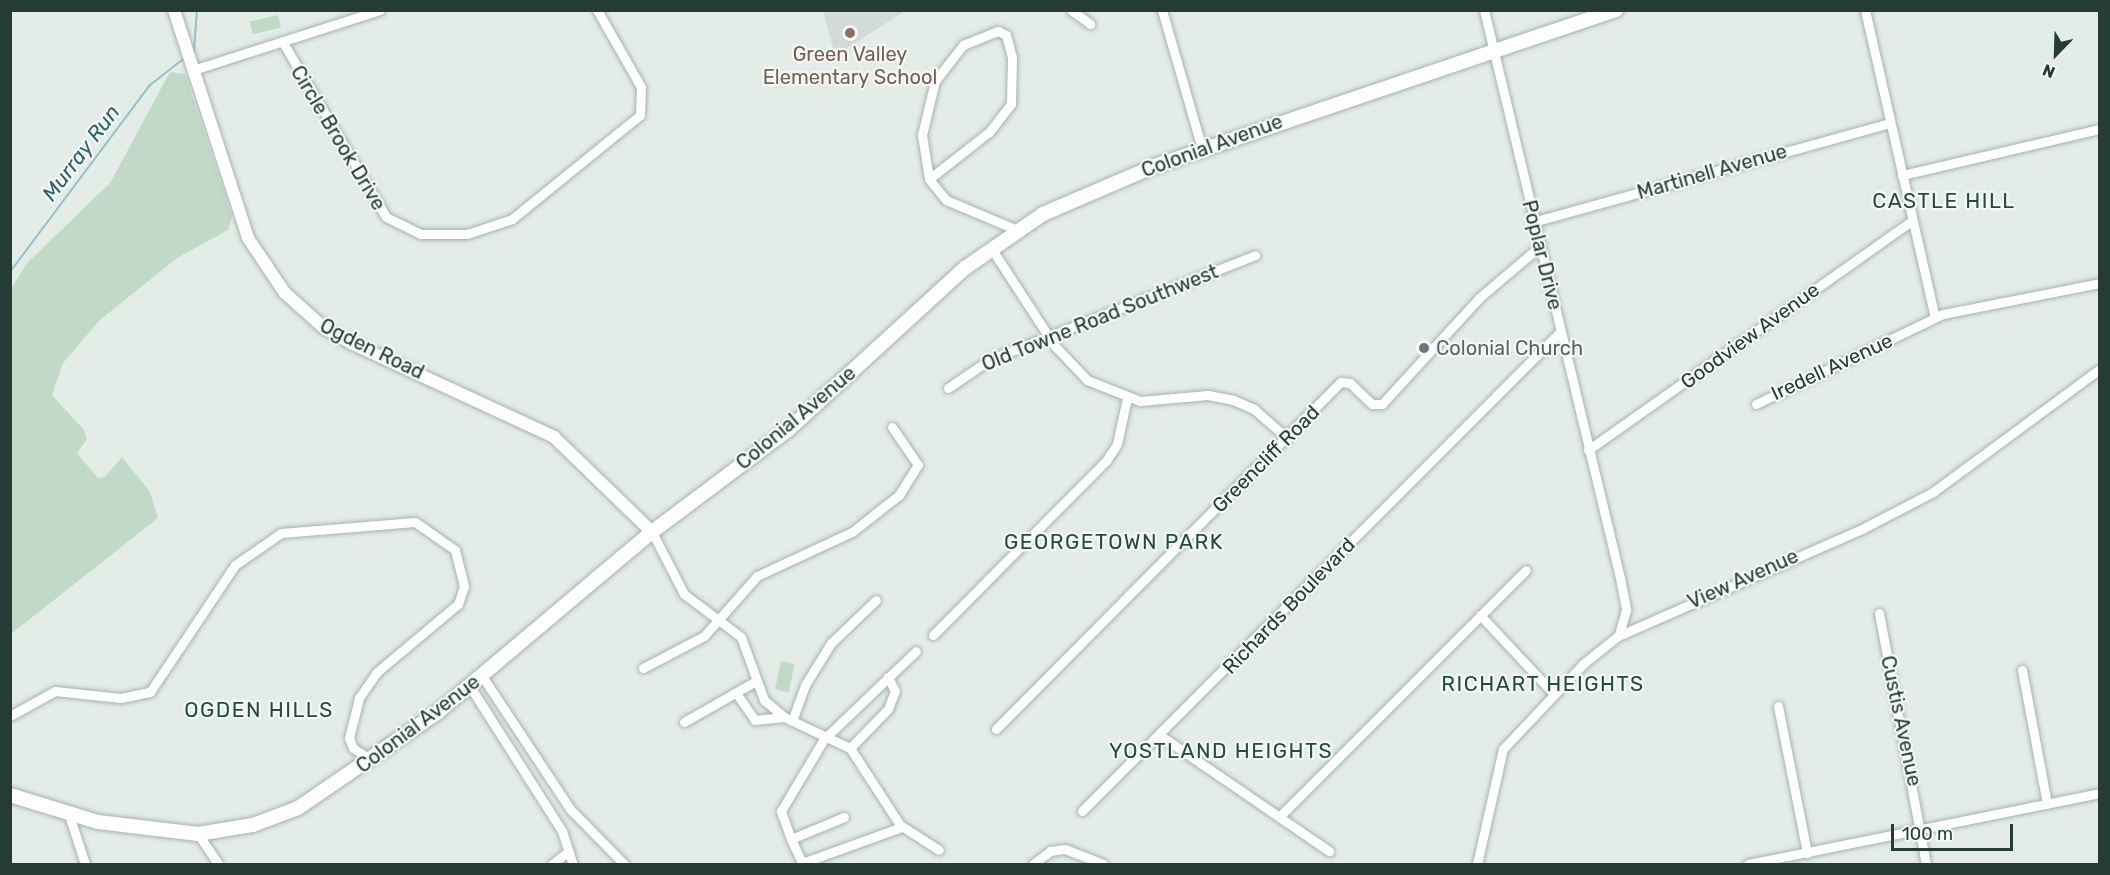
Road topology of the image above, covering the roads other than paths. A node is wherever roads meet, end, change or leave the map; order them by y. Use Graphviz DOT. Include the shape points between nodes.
graph roads {
  1 [pos="174,10"];
  2 [pos="380,10"];
  3 [pos="597,10"];
  4 [pos="1071,10"];
  5 [pos="1162,10"];
  6 [pos="1484,10"];
  7 [pos="1616,10"];
  8 [pos="1864,10"];
  9 [pos="1090,24"];
  10 [pos="282,41"];
  11 [pos="1492,49"];
  12 [pos="193,70"];
  13 [pos="1890,123"];
  14 [pos="2100,129"];
  15 [pos="1203,149"];
  16 [pos="1902,175"];
  17 [pos="929,179"];
  18 [pos="1912,221"];
  19 [pos="1533,222"];
  20 [pos="1017,230"];
  21 [pos="991,248"];
  22 [pos="1539,248"];
  23 [pos="1255,255"];
  24 [pos="2100,283"];
  25 [pos="1935,317"];
  26 [pos="1560,332"];
  27 [pos="1049,337"];
  28 [pos="2100,369"];
  29 [pos="948,388"];
  30 [pos="1126,398"];
  31 [pos="1756,404"];
  32 [pos="892,427"];
  33 [pos="1287,438"];
  34 [pos="1588,450"];
  35 [pos="652,532"];
  36 [pos="1526,570"];
  37 [pos="876,600"];
  38 [pos="1879,613"];
  39 [pos="1480,615"];
  40 [pos="723,620"];
  41 [pos="933,635"];
  42 [pos="1618,636"];
  43 [pos="916,651"];
  44 [pos="643,668"];
  45 [pos="2022,670"];
  46 [pos="482,676"];
  47 [pos="888,677"];
  48 [pos="754,682"];
  49 [pos="470,685"];
  50 [pos="1552,692"];
  51 [pos="736,693"];
  52 [pos="1778,706"];
  53 [pos="10,716"];
  54 [pos="788,719"];
  55 [pos="684,722"];
  56 [pos="996,729"];
  57 [pos="829,734"];
  58 [pos="1161,736"];
  59 [pos="850,748"];
  60 [pos="371,760"];
  61 [pos="2100,793"];
  62 [pos="10,795"];
  63 [pos="2047,804"];
  64 [pos="1082,811"];
  65 [pos="69,815"];
  66 [pos="844,817"];
  67 [pos="1279,817"];
  68 [pos="902,827"];
  69 [pos="1920,831"];
  70 [pos="198,834"];
  71 [pos="791,839"];
  72 [pos="939,850"];
  73 [pos="569,851"];
  74 [pos="1329,851"];
  75 [pos="1807,853"];
  76 [pos="85,864"];
  77 [pos="218,864"];
  78 [pos="552,864"];
  79 [pos="573,864"];
  80 [pos="624,864"];
  81 [pos="1033,864"];
  82 [pos="1103,864"];
  83 [pos="1477,864"];
  84 [pos="1748,864"];
  85 [pos="1926,864"];
  1 -- 12 [label="street, Ogden Road"];
  2 -- 10 [label="street, Circle Brook Drive"];
  3 -- 10 [label="street, Circle Brook Drive" via="641,87 640,115 512,219 467,234 421,234 386,217"];
  4 -- 9 [label="street"];
  5 -- 15 [label="street"];
  6 -- 11 [label="street, Poplar Drive"];
  7 -- 11 [label="main road, Colonial Avenue"];
  8 -- 13 [label="street"];
  10 -- 12 [label="street, Circle Brook Drive"];
  11 -- 15 [label="main road, Colonial Avenue"];
  11 -- 19 [label="street, Poplar Drive"];
  12 -- 35 [label="street, Ogden Road" via="249,238 285,293 324,328 351,343 554,437"];
  13 -- 16 [label="street"];
  13 -- 19 [label="street, Martinell Avenue"];
  14 -- 16 [label="street"];
  15 -- 20 [label="main road, Colonial Avenue" via="1097,187"];
  16 -- 18 [label="street"];
  17 -- 17 [label="street" via="1006,115 1015,84 1006,35 998,31 963,45 935,81 922,135"];
  17 -- 20 [label="street" via="946,200"];
  18 -- 25 [label="street"];
  18 -- 34 [label="street, Goodview Avenue"];
  19 -- 22 [label="street, Poplar Drive"];
  20 -- 21 [label="main road, Colonial Avenue"];
  21 -- 27 [label="street"];
  21 -- 35 [label="main road, Colonial Avenue" via="789,429"];
  22 -- 26 [label="street, Poplar Drive"];
  22 -- 33 [label="street, Greencliff Road" via="1479,298 1382,404 1372,404 1346,380"];
  23 -- 27 [label="street, Old Towne Road Southwest"];
  24 -- 25 [label="street"];
  25 -- 31 [label="street, Iredell Avenue"];
  26 -- 34 [label="street, Poplar Drive"];
  26 -- 58 [label="street, Richards Boulevard"];
  27 -- 29 [label="street, Old Towne Road Southwest" via="989,360"];
  27 -- 30 [label="street" via="1087,380"];
  28 -- 42 [label="street, View Avenue" via="1933,492 1862,529"];
  30 -- 33 [label="street" via="1222,398 1254,409"];
  30 -- 41 [label="street" via="1117,444 1106,461"];
  32 -- 40 [label="street" via="917,461 914,478 852,532 757,576"];
  33 -- 56 [label="street, Greencliff Road"];
  34 -- 42 [label="street, Poplar Drive" via="1626,610"];
  35 -- 40 [label="street" via="680,590"];
  35 -- 46 [label="main road, Colonial Avenue"];
  36 -- 39 [label="street"];
  37 -- 54 [label="street" via="831,643 825,661 805,685"];
  38 -- 69 [label="street, Custis Avenue"];
  39 -- 50 [label="street"];
  39 -- 67 [label="street"];
  40 -- 44 [label="street"];
  40 -- 48 [label="street" via="746,646"];
  42 -- 50 [label="street, View Avenue"];
  43 -- 47 [label="street"];
  45 -- 63 [label="street"];
  46 -- 49 [label="main road, Colonial Avenue"];
  46 -- 80 [label="street" via="570,809"];
  47 -- 57 [label="street"];
  47 -- 59 [label="street" via="895,691 888,709"];
  48 -- 51 [label="street"];
  48 -- 54 [label="street"];
  49 -- 60 [label="main road, Colonial Avenue"];
  49 -- 73 [label="street" via="562,831"];
  50 -- 83 [label="street, View Avenue" via="1503,749"];
  51 -- 54 [label="street" via="755,720"];
  51 -- 55 [label="street"];
  52 -- 75 [label="street"];
  53 -- 60 [label="street" via="55,691 121,698 150,692 234,565 281,533 415,522 455,550 464,585 458,604 377,672 359,699 349,738 352,748"];
  54 -- 57 [label="street"];
  57 -- 59 [label="street"];
  57 -- 71 [label="street" via="781,811"];
  58 -- 64 [label="street, Richards Boulevard"];
  58 -- 67 [label="street"];
  59 -- 68 [label="street"];
  60 -- 70 [label="main road, Colonial Avenue" via="315,799 277,817"];
  61 -- 63 [label="street"];
  62 -- 65 [label="main road, Colonial Avenue"];
  63 -- 69 [label="street"];
  65 -- 70 [label="main road, Colonial Avenue"];
  65 -- 76 [label="street"];
  66 -- 71 [label="street"];
  67 -- 74 [label="street"];
  68 -- 71 [label="street" via="802,864"];
  68 -- 72 [label="street"];
  69 -- 75 [label="street"];
  69 -- 85 [label="street, Custis Avenue"];
  70 -- 77 [label="street"];
  73 -- 78 [label="street"];
  73 -- 79 [label="street"];
  75 -- 84 [label="street"];
  81 -- 82 [label="street" via="1050,851 1065,849"];
}
